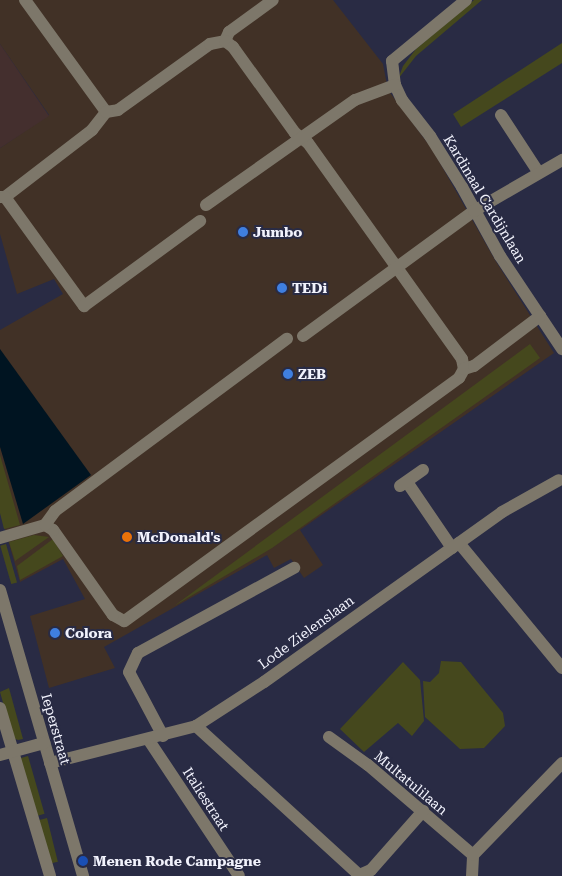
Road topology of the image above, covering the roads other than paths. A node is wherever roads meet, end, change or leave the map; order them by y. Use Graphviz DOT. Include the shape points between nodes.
graph roads {
  1 [pos="25,0"];
  2 [pos="274,0"];
  3 [pos="466,0"];
  4 [pos="225,41"];
  5 [pos="395,85"];
  6 [pos="106,112"];
  7 [pos="500,115"];
  8 [pos="300,136"];
  9 [pos="562,160"];
  10 [pos="539,173"];
  11 [pos="3,197"];
  12 [pos="206,205"];
  13 [pos="474,211"];
  14 [pos="200,221"];
  15 [pos="397,269"];
  16 [pos="540,316"];
  17 [pos="303,336"];
  18 [pos="286,340"];
  19 [pos="560,341"];
  20 [pos="464,369"];
  21 [pos="423,470"];
  22 [pos="559,480"];
  23 [pos="45,525"];
  24 [pos="0,538"];
  25 [pos="455,545"];
  26 [pos="294,568"];
  27 [pos="0,590"];
  28 [pos="562,668"];
  29 [pos="0,708"];
  30 [pos="196,726"];
  31 [pos="163,736"];
  32 [pos="329,736"];
  33 [pos="148,739"];
  34 [pos="44,743"];
  35 [pos="13,751"];
  36 [pos="0,755"];
  37 [pos="50,763"];
  38 [pos="562,763"];
  39 [pos="422,811"];
  40 [pos="473,855"];
  41 [pos="362,875"];
  42 [pos="50,876"];
  43 [pos="83,876"];
  44 [pos="239,876"];
  45 [pos="472,876"];
  1 -- 6 [label="street"];
  2 -- 4 [label="street" via="229,32"];
  3 -- 5 [label="street, Kardinaal Cardijnlaan" via="392,61"];
  4 -- 6 [label="street" via="210,44 118,110"];
  4 -- 8 [label="street" via="233,47"];
  5 -- 8 [label="street" via="355,100"];
  5 -- 13 [label="street, Kardinaal Cardijnlaan"];
  6 -- 11 [label="street" via="92,130"];
  7 -- 10 [label="street"];
  8 -- 12 [label="street"];
  8 -- 15 [label="street"];
  9 -- 10 [label="street"];
  10 -- 13 [label="street"];
  11 -- 14 [label="street" via="84,306"];
  13 -- 15 [label="street"];
  13 -- 16 [label="street, Kardinaal Cardijnlaan"];
  15 -- 17 [label="street"];
  15 -- 20 [label="street" via="462,359"];
  16 -- 19 [label="street, Kardinaal Cardijnlaan"];
  16 -- 20 [label="street" via="474,366"];
  18 -- 23 [label="street" via="55,511"];
  20 -- 23 [label="street" via="459,378 124,621 113,615 53,530"];
  21 -- 25 [label="street" via="403,484"];
  22 -- 25 [label="street, Lode Zielenslaan" via="502,512"];
  23 -- 24 [label="street"];
  25 -- 28 [label="street"];
  25 -- 30 [label="street, Lode Zielenslaan"];
  26 -- 31 [label="street" via="138,653 129,672"];
  27 -- 34 [label="street, Ieperstraat"];
  29 -- 35 [label="street"];
  30 -- 31 [label="street, Lode Zielenslaan"];
  30 -- 41 [label="street"];
  31 -- 33 [label="street, Lode Zielenslaan"];
  32 -- 39 [label="street, Multatulilaan"];
  33 -- 37 [label="street, Lode Zielenslaan"];
  33 -- 44 [label="street, Italiestraat"];
  34 -- 35 [label="street"];
  34 -- 37 [label="street, Ieperstraat"];
  35 -- 36 [label="street"];
  35 -- 42 [label="street"];
  37 -- 43 [label="street, Ieperstraat"];
  38 -- 40 [label="street"];
  39 -- 40 [label="street, Multatulilaan"];
  39 -- 41 [label="street"];
  40 -- 45 [label="street"];
}
